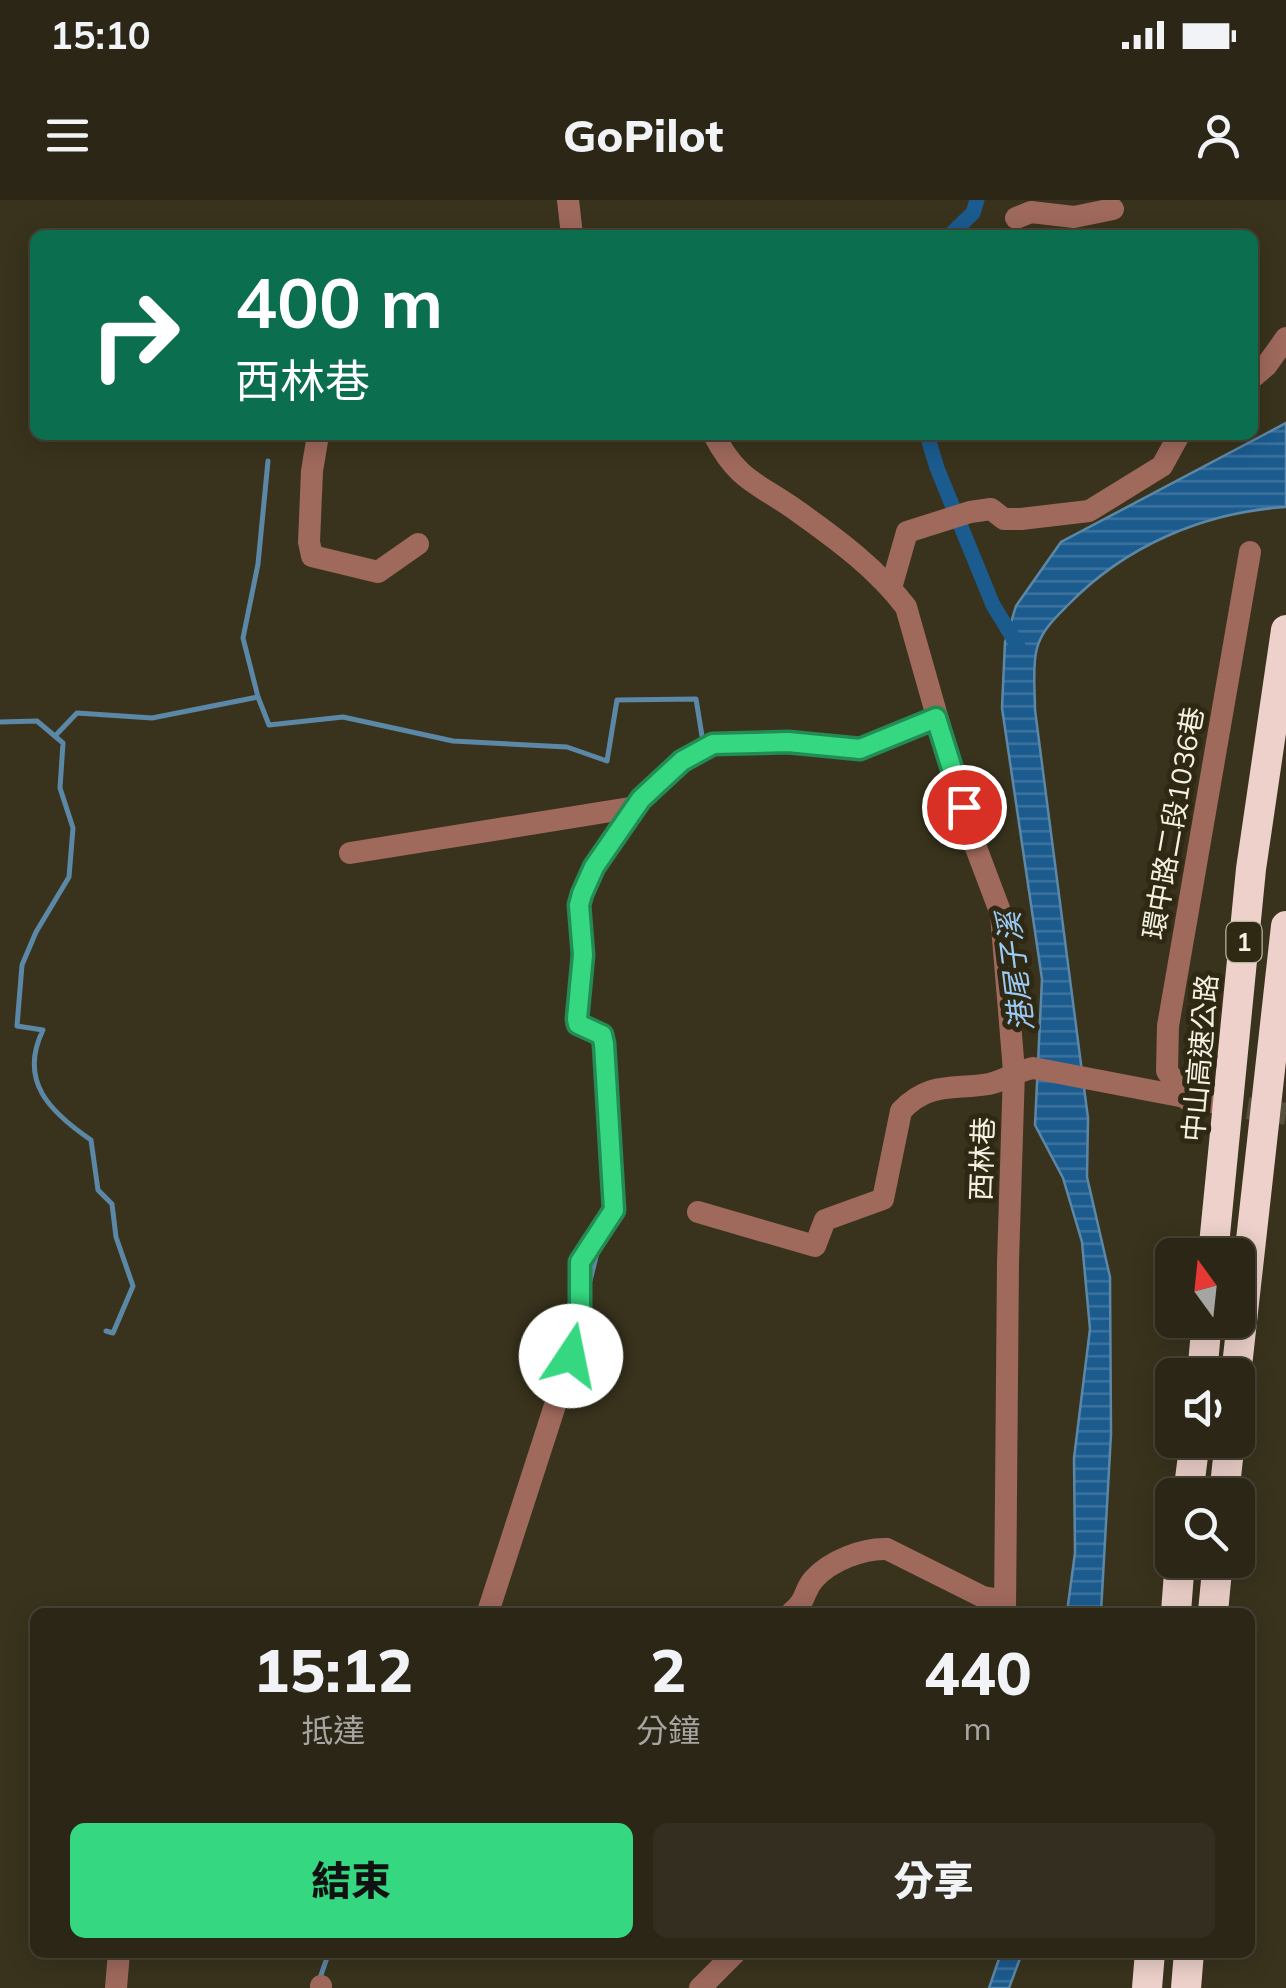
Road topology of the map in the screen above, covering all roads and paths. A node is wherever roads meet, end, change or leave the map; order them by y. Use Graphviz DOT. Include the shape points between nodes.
graph roads {
  1 [pos="568,200"];
  2 [pos="1114,204"];
  3 [pos="1016,218"];
  4 [pos="571,230"];
  5 [pos="1107,230"];
  6 [pos="1286,338"];
  7 [pos="1258,373"];
  8 [pos="317,440"];
  9 [pos="717,440"];
  10 [pos="1176,440"];
  11 [pos="418,544"];
  12 [pos="1250,552"];
  13 [pos="891,588"];
  14 [pos="1286,630"];
  15 [pos="936,718"];
  16 [pos="636,807"];
  17 [pos="350,853"];
  18 [pos="1286,926"];
  19 [pos="1024,1069"];
  20 [pos="698,1212"];
  21 [pos="1216,1238"];
  22 [pos="1238,1358"];
  23 [pos="1179,1578"];
  24 [pos="1216,1578"];
  25 [pos="1005,1607"];
  26 [pos="489,1608"];
  27 [pos="797,1608"];
  28 [pos="1176,1608"];
  29 [pos="1213,1608"];
  30 [pos="119,1958"];
  31 [pos="730,1958"];
  32 [pos="116,1988"];
  33 [pos="700,1988"];
  1 -- 4 [label="street"];
  2 -- 3 [label="street" via="1074,218 1031,212"];
  2 -- 5 [label="street"];
  6 -- 7 [label="street"];
  8 -- 11 [label="street" via="312,556 378,572"];
  9 -- 13 [label="street, 西林巷" via="746,479 838,540"];
  10 -- 13 [label="street" via="1162,466 1089,511 1004,519 991,509 908,532"];
  12 -- 19 [label="street, 環中路二段1036巷" via="1168,1026 1167,1071 1199,1100"];
  13 -- 15 [label="street, 西林巷" via="906,607"];
  14 -- 21 [label="highway, 中山高速公路 / 1" via="1250,869"];
  15 -- 16 [label="street" via="860,749 713,744 682,761"];
  15 -- 19 [label="street, 西林巷" via="1001,914"];
  16 -- 17 [label="street"];
  16 -- 26 [label="street" via="594,867 579,905 577,1019 602,1035 604,1044 614,1210 580,1262 580,1318 571,1356"];
  18 -- 22 [label="highway, 1"];
  19 -- 20 [label="street" via="993,1083 933,1088 910,1102 901,1112 883,1199 825,1220 816,1246"];
  19 -- 25 [label="street, 西林巷" via="1008,1262"];
  23 -- 28 [label="highway"];
  24 -- 29 [label="highway"];
  25 -- 27 [label="street" via="872,1549 814,1578"];
  30 -- 32 [label="street"];
  31 -- 33 [label="street"];
}
